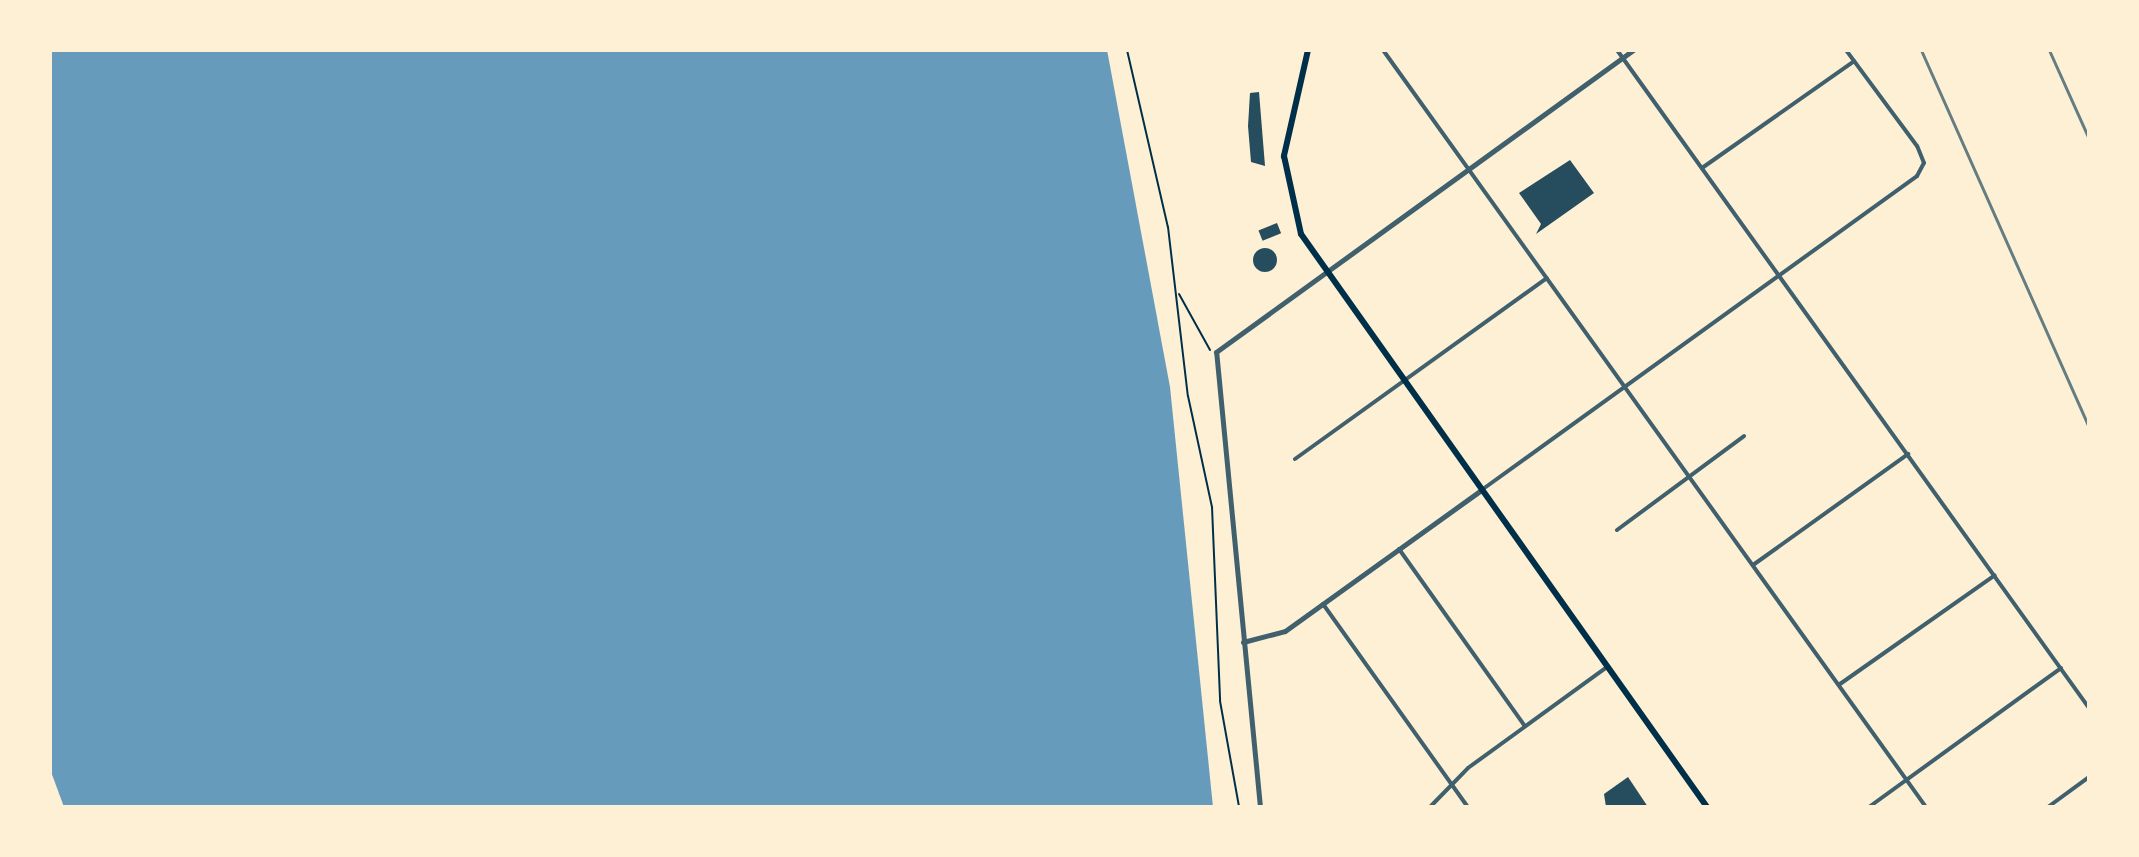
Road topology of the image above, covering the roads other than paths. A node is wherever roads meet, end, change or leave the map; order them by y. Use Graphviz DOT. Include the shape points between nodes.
graph roads {
  1 [pos="1308,50"];
  2 [pos="1383,50"];
  3 [pos="1617,50"];
  4 [pos="1633,50"];
  5 [pos="1846,50"];
  6 [pos="1622,58"];
  7 [pos="1854,61"];
  8 [pos="1468,168"];
  9 [pos="1702,169"];
  10 [pos="1324,271"];
  11 [pos="1780,276"];
  12 [pos="1547,278"];
  13 [pos="1403,382"];
  14 [pos="1625,387"];
  15 [pos="1744,436"];
  16 [pos="1908,454"];
  17 [pos="1295,459"];
  18 [pos="1690,477"];
  19 [pos="1481,490"];
  20 [pos="1617,530"];
  21 [pos="1399,549"];
  22 [pos="1753,565"];
  23 [pos="1995,575"];
  24 [pos="1322,604"];
  25 [pos="1243,642"];
  26 [pos="1607,667"];
  27 [pos="2061,668"];
  28 [pos="1839,685"];
  29 [pos="2089,708"];
  30 [pos="1525,727"];
  31 [pos="2089,777"];
  32 [pos="1907,780"];
  33 [pos="1452,785"];
  34 [pos="1260,807"];
  35 [pos="1430,807"];
  36 [pos="1468,807"];
  37 [pos="1707,807"];
  38 [pos="1869,807"];
  39 [pos="1926,807"];
  40 [pos="2048,807"];
  1 -- 10 [label="main road" via="1286,132 1285,180 1297,225"];
  2 -- 8 [label="street"];
  3 -- 6 [label="street"];
  4 -- 6 [label="street"];
  5 -- 7 [label="street"];
  6 -- 8 [label="street"];
  6 -- 9 [label="street"];
  7 -- 9 [label="street"];
  7 -- 11 [label="street" via="1924,163 1917,176"];
  8 -- 10 [label="street"];
  8 -- 12 [label="street"];
  9 -- 11 [label="street"];
  10 -- 13 [label="main road"];
  10 -- 25 [label="street" via="1215,353"];
  11 -- 14 [label="street"];
  11 -- 16 [label="street"];
  12 -- 13 [label="street"];
  12 -- 14 [label="street"];
  13 -- 17 [label="street"];
  13 -- 19 [label="main road"];
  14 -- 18 [label="street"];
  14 -- 19 [label="street"];
  15 -- 18 [label="street"];
  16 -- 22 [label="street"];
  16 -- 23 [label="street"];
  18 -- 20 [label="street"];
  18 -- 22 [label="street"];
  19 -- 21 [label="street"];
  19 -- 26 [label="main road"];
  21 -- 24 [label="street"];
  21 -- 30 [label="street"];
  22 -- 28 [label="street"];
  23 -- 27 [label="street"];
  23 -- 28 [label="street"];
  24 -- 25 [label="street" via="1281,633"];
  24 -- 33 [label="street"];
  25 -- 34 [label="street"];
  26 -- 30 [label="street"];
  26 -- 37 [label="main road"];
  27 -- 29 [label="street"];
  27 -- 32 [label="street"];
  28 -- 32 [label="street"];
  30 -- 33 [label="street"];
  31 -- 40 [label="street"];
  32 -- 38 [label="street"];
  32 -- 39 [label="street"];
  33 -- 35 [label="street"];
  33 -- 36 [label="street"];
}
